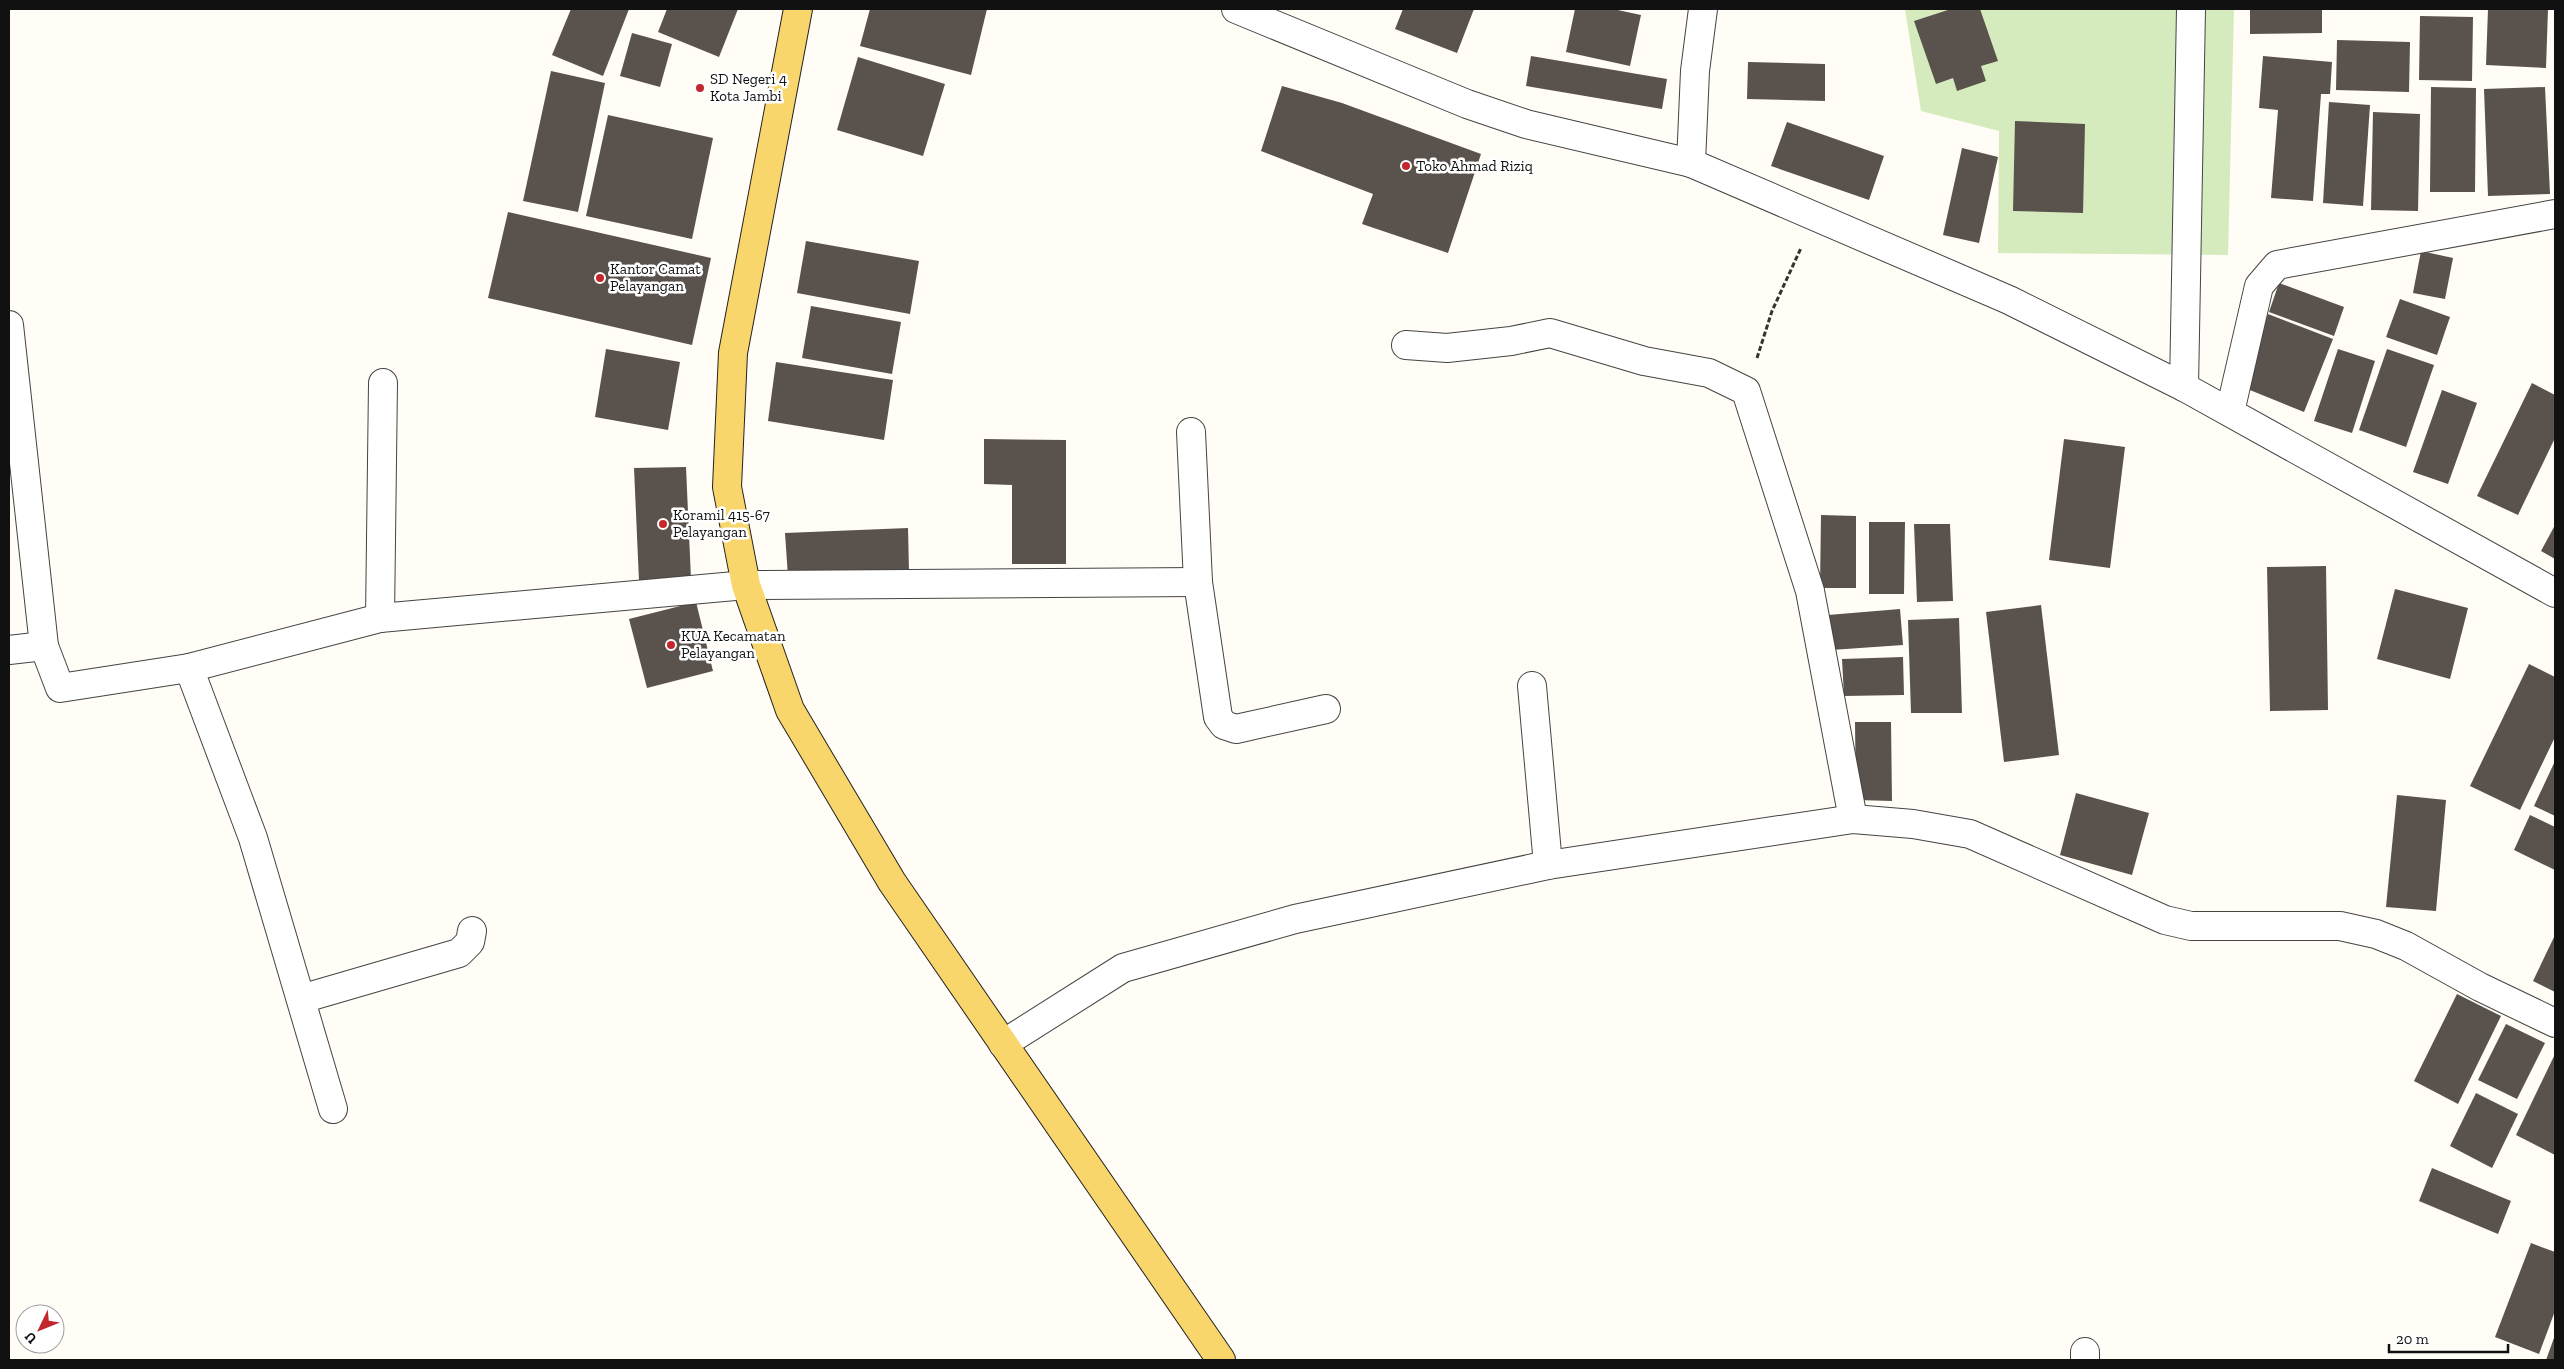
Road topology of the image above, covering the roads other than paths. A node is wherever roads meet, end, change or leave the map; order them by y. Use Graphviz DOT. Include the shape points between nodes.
graph roads {
  1 [pos="798,9"];
  2 [pos="1236,9"];
  3 [pos="1703,9"];
  4 [pos="2191,9"];
  5 [pos="1270,16"];
  6 [pos="1691,163"];
  7 [pos="2555,214"];
  8 [pos="9,325"];
  9 [pos="1406,344"];
  10 [pos="383,383"];
  11 [pos="2184,387"];
  12 [pos="2230,412"];
  13 [pos="1191,432"];
  14 [pos="1198,582"];
  15 [pos="746,585"];
  16 [pos="2555,593"];
  17 [pos="380,618"];
  18 [pos="44,646"];
  19 [pos="9,650"];
  20 [pos="188,668"];
  21 [pos="1532,686"];
  22 [pos="1326,709"];
  23 [pos="1853,819"];
  24 [pos="1548,865"];
  25 [pos="472,932"];
  26 [pos="301,998"];
  27 [pos="2555,1023"];
  28 [pos="1003,1044"];
  29 [pos="333,1109"];
  30 [pos="1221,1360"];
  1 -- 15 [label="main road" via="733,353 727,487"];
  2 -- 5 [label="street"];
  3 -- 6 [label="street" via="1695,71"];
  4 -- 11 [label="street"];
  5 -- 6 [label="street" via="1468,104 1526,124"];
  6 -- 11 [label="street" via="2009,300"];
  7 -- 12 [label="street" via="2278,265 2259,286"];
  8 -- 18 [label="street"];
  9 -- 23 [label="street" via="1447,348 1550,333 1644,361 1709,373 1746,392 1810,591"];
  10 -- 17 [label="street"];
  11 -- 12 [label="street"];
  12 -- 16 [label="street"];
  13 -- 14 [label="street"];
  14 -- 15 [label="street"];
  14 -- 22 [label="street" via="1218,717 1224,726 1236,729"];
  15 -- 17 [label="street"];
  15 -- 28 [label="main road" via="790,710 892,882"];
  17 -- 20 [label="street"];
  18 -- 19 [label="street"];
  18 -- 20 [label="street" via="60,688"];
  20 -- 26 [label="street" via="253,838"];
  21 -- 24 [label="street"];
  23 -- 24 [label="street"];
  23 -- 27 [label="street" via="1913,824 1970,834 2165,920 2191,926 2340,926 2376,934 2406,946 2480,988"];
  24 -- 28 [label="street" via="1295,919 1123,968"];
  25 -- 26 [label="street" via="470,942 459,953"];
  26 -- 29 [label="street"];
  28 -- 30 [label="main road"];
}
